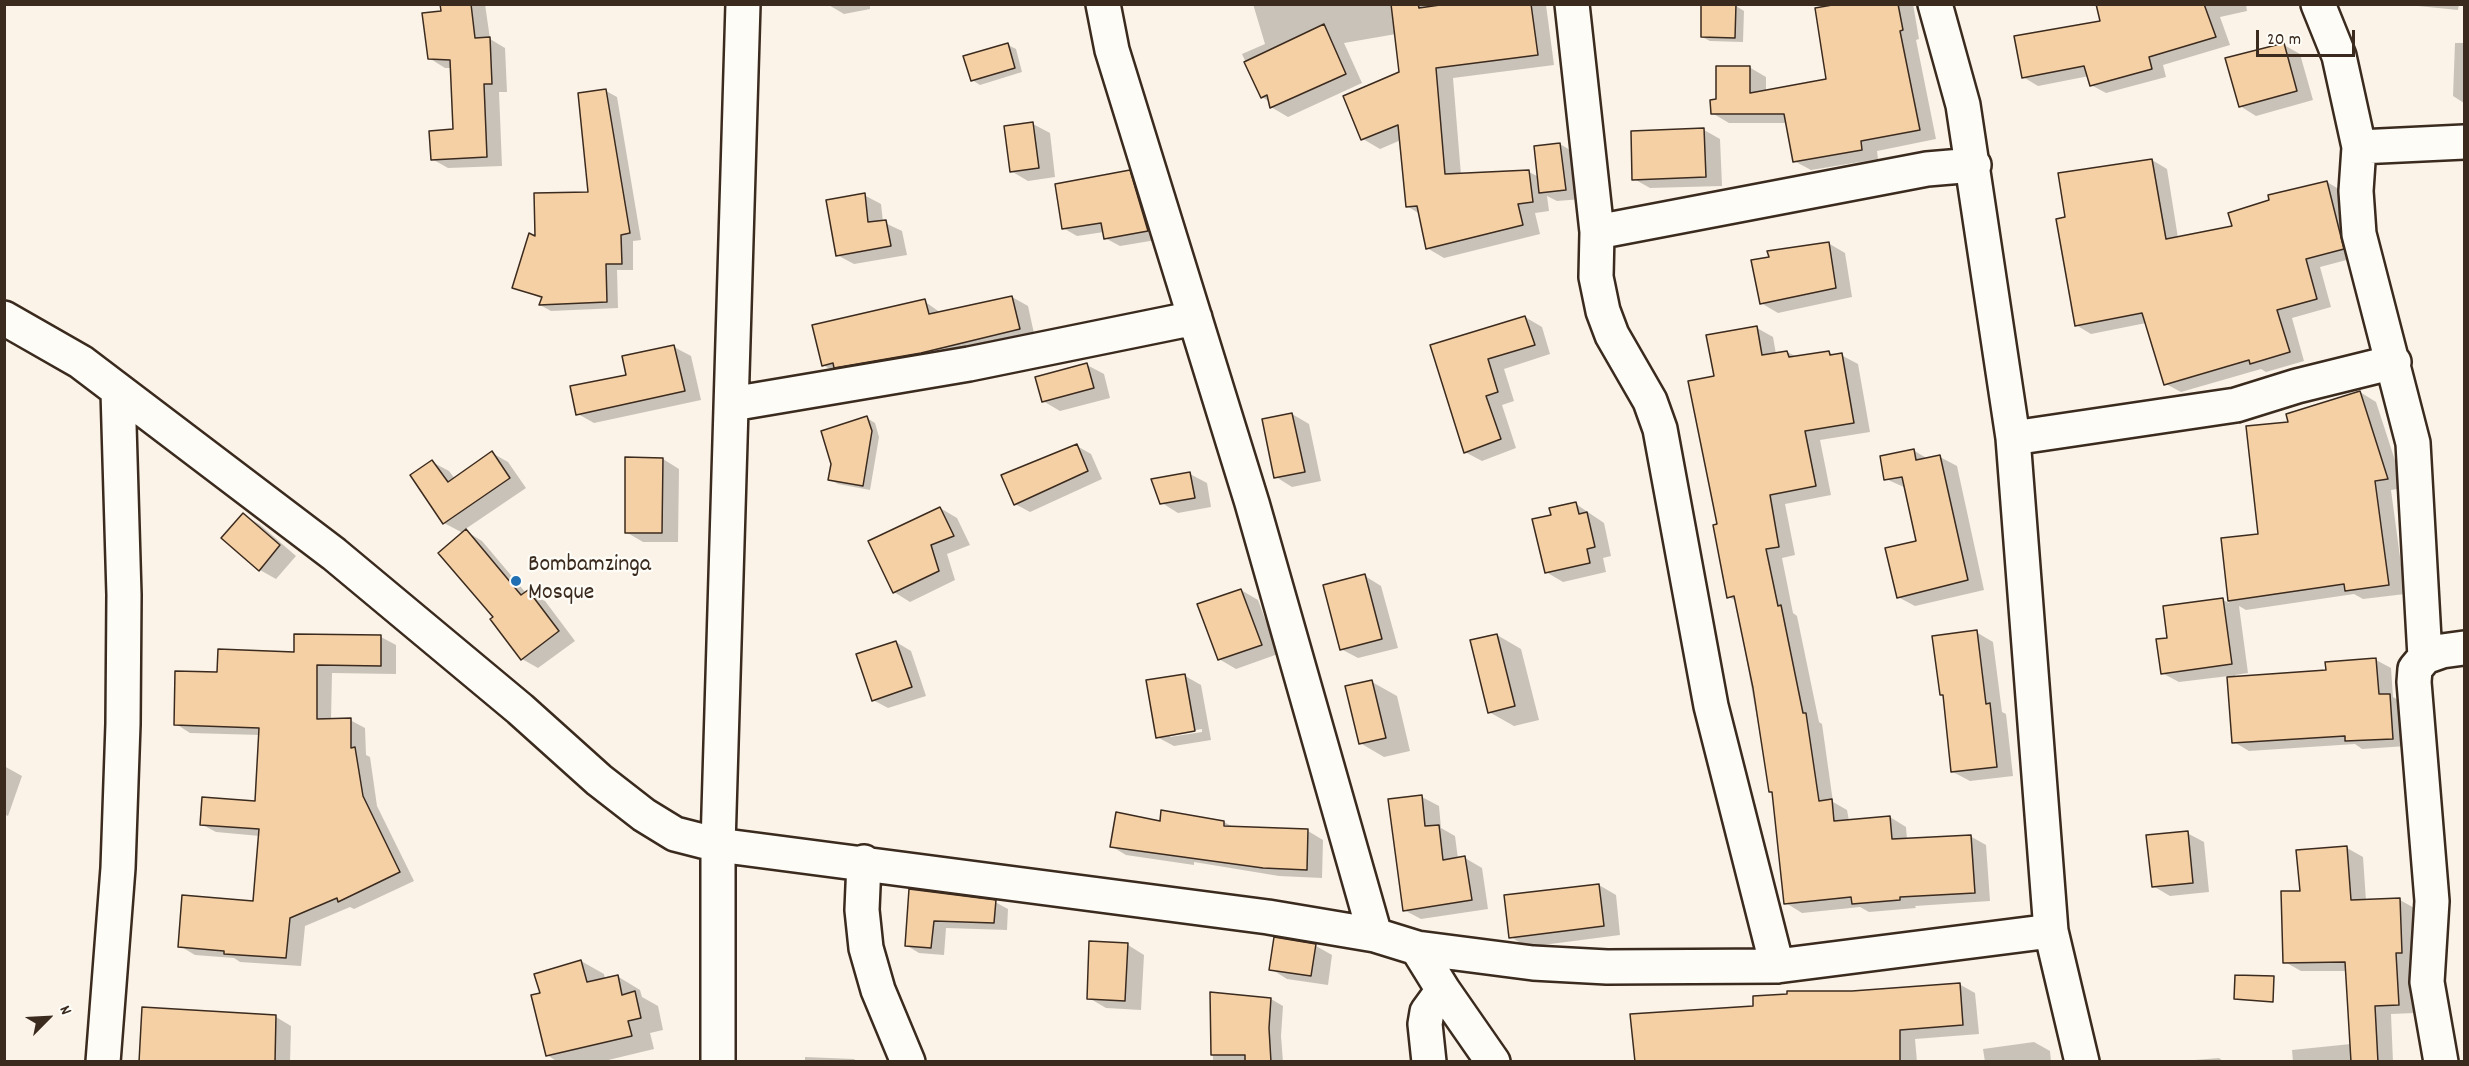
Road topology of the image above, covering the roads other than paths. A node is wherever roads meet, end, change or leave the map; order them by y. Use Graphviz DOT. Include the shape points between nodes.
graph roads {
  1 [pos="743,4"];
  2 [pos="1103,4"];
  3 [pos="1572,4"];
  4 [pos="1935,4"];
  5 [pos="2318,4"];
  6 [pos="2464,142"];
  7 [pos="2359,147"];
  8 [pos="1974,165"];
  9 [pos="1597,232"];
  10 [pos="4,318"];
  11 [pos="1195,318"];
  12 [pos="2394,362"];
  13 [pos="118,391"];
  14 [pos="732,404"];
  15 [pos="2013,438"];
  16 [pos="2464,648"];
  17 [pos="2425,657"];
  18 [pos="718,845"];
  19 [pos="864,862"];
  20 [pos="2051,931"];
  21 [pos="1375,935"];
  22 [pos="1417,948"];
  23 [pos="1777,966"];
  24 [pos="1443,990"];
  25 [pos="103,1062"];
  26 [pos="718,1062"];
  27 [pos="908,1062"];
  28 [pos="1429,1062"];
  29 [pos="1493,1062"];
  30 [pos="2082,1062"];
  31 [pos="2441,1062"];
  1 -- 14 [label="street"];
  2 -- 11 [label="street" via="1112,50"];
  3 -- 9 [label="street"];
  4 -- 8 [label="street" via="1963,105"];
  5 -- 7 [label="street" via="2339,56"];
  6 -- 7 [label="street"];
  7 -- 12 [label="street" via="2359,234"];
  8 -- 9 [label="street" via="1927,169"];
  8 -- 15 [label="street"];
  9 -- 23 [label="street" via="1596,277 1604,311 1612,335 1650,401 1660,429 1711,706"];
  10 -- 13 [label="street" via="81,362"];
  11 -- 14 [label="street" via="969,364"];
  11 -- 21 [label="street"];
  12 -- 15 [label="street" via="2236,405"];
  12 -- 17 [label="street" via="2413,443"];
  13 -- 18 [label="street" via="334,554 635,808 675,834"];
  13 -- 25 [label="street" via="123,724 118,868"];
  14 -- 18 [label="street"];
  15 -- 20 [label="street"];
  16 -- 17 [label="street"];
  17 -- 31 [label="street" via="2415,669 2414,682 2432,901 2427,982"];
  18 -- 19 [label="street"];
  18 -- 26 [label="street"];
  19 -- 21 [label="street"];
  19 -- 27 [label="street" via="862,910 866,948 878,990"];
  20 -- 23 [label="street"];
  20 -- 30 [label="street"];
  21 -- 22 [label="street"];
  22 -- 23 [label="street" via="1533,963"];
  22 -- 24 [label="street"];
  24 -- 28 [label="street" via="1427,1012"];
  24 -- 29 [label="street"];
}
